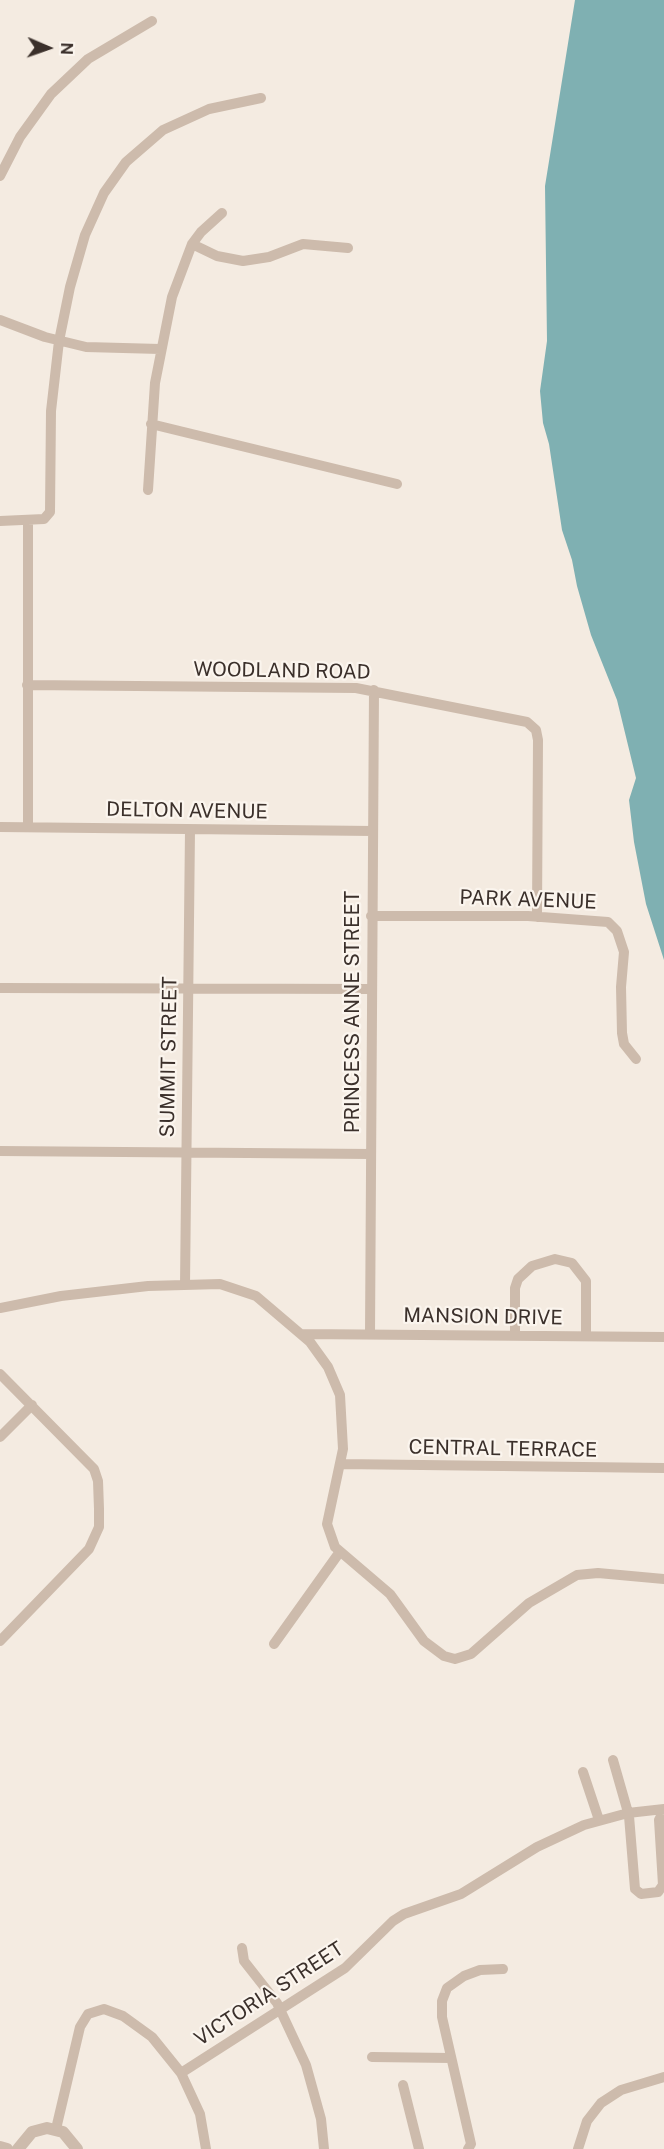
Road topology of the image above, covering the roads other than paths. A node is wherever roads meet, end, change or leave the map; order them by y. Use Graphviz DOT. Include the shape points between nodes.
graph roads {
  1 [pos="152,21"];
  2 [pos="261,98"];
  3 [pos="0,176"];
  4 [pos="222,213"];
  5 [pos="192,244"];
  6 [pos="348,248"];
  7 [pos="0,320"];
  8 [pos="59,341"];
  9 [pos="160,349"];
  10 [pos="151,424"];
  11 [pos="397,484"];
  12 [pos="148,490"];
  13 [pos="28,520"];
  14 [pos="0,521"];
  15 [pos="27,685"];
  16 [pos="374,690"];
  17 [pos="0,827"];
  18 [pos="28,827"];
  19 [pos="190,830"];
  20 [pos="373,831"];
  21 [pos="371,916"];
  22 [pos="537,917"];
  23 [pos="0,988"];
  24 [pos="188,989"];
  25 [pos="372,989"];
  26 [pos="636,1059"];
  27 [pos="0,1151"];
  28 [pos="186,1153"];
  29 [pos="371,1154"];
  30 [pos="185,1285"];
  31 [pos="0,1308"];
  32 [pos="301,1334"];
  33 [pos="370,1334"];
  34 [pos="515,1335"];
  35 [pos="586,1336"];
  36 [pos="664,1337"];
  37 [pos="0,1374"];
  38 [pos="32,1405"];
  39 [pos="0,1437"];
  40 [pos="341,1464"];
  41 [pos="664,1468"];
  42 [pos="339,1553"];
  43 [pos="664,1580"];
  44 [pos="0,1641"];
  45 [pos="274,1644"];
  46 [pos="613,1760"];
  47 [pos="583,1772"];
  48 [pos="664,1809"];
  49 [pos="628,1813"];
  50 [pos="599,1820"];
  51 [pos="242,1948"];
  52 [pos="503,1969"];
  53 [pos="281,2010"];
  54 [pos="372,2057"];
  55 [pos="451,2058"];
  56 [pos="181,2073"];
  57 [pos="664,2077"];
  58 [pos="403,2085"];
  59 [pos="56,2129"];
  60 [pos="0,2147"];
  61 [pos="325,2148"];
  62 [pos="7,2149"];
  63 [pos="18,2149"];
  64 [pos="77,2149"];
  65 [pos="206,2149"];
  66 [pos="419,2149"];
  67 [pos="468,2149"];
  68 [pos="578,2149"];
  1 -- 3 [label="street" via="88,59 51,94 20,137"];
  2 -- 8 [label="street" via="194,114 151,139 126,162 104,193 85,235"];
  4 -- 5 [label="street"];
  5 -- 6 [label="street" via="217,256 243,261 269,257 303,244"];
  5 -- 9 [label="street" via="177,279"];
  7 -- 8 [label="street"];
  8 -- 9 [label="street" via="103,349"];
  8 -- 13 [label="street" via="51,411 50,512 44,519"];
  9 -- 10 [label="street"];
  10 -- 11 [label="street"];
  10 -- 12 [label="street"];
  13 -- 14 [label="street"];
  13 -- 15 [label="street"];
  15 -- 16 [label="street, WOODLAND ROAD"];
  15 -- 18 [label="street"];
  16 -- 20 [label="street, PRINCESS ANNE STREET"];
  16 -- 22 [label="street, WOODLAND ROAD" via="532,725 538,740"];
  17 -- 18 [label="street, DELTON AVENUE"];
  18 -- 19 [label="street, DELTON AVENUE"];
  19 -- 20 [label="street, DELTON AVENUE"];
  19 -- 24 [label="street, SUMMIT STREET"];
  20 -- 21 [label="street, PRINCESS ANNE STREET"];
  21 -- 22 [label="street, PARK AVENUE"];
  21 -- 25 [label="street, PRINCESS ANNE STREET"];
  22 -- 26 [label="street, PARK AVENUE" via="601,920 614,927 624,952 624,1044"];
  23 -- 24 [label="street"];
  24 -- 25 [label="street"];
  24 -- 28 [label="street, SUMMIT STREET"];
  25 -- 29 [label="street, PRINCESS ANNE STREET"];
  27 -- 28 [label="street"];
  28 -- 29 [label="street"];
  28 -- 30 [label="street, SUMMIT STREET"];
  29 -- 33 [label="street, PRINCESS ANNE STREET"];
  30 -- 31 [label="street" via="87,1292"];
  30 -- 32 [label="street" via="220,1284 245,1290"];
  32 -- 33 [label="street, MANSION DRIVE"];
  32 -- 40 [label="street" via="318,1351 340,1395 344,1428"];
  33 -- 34 [label="street, MANSION DRIVE"];
  34 -- 35 [label="street, MANSION DRIVE"];
  34 -- 35 [label="street" via="518,1280 532,1266 555,1259 572,1263 586,1281"];
  35 -- 36 [label="street, MANSION DRIVE"];
  37 -- 38 [label="street"];
  38 -- 39 [label="street"];
  38 -- 44 [label="street" via="94,1469 99,1527 89,1549"];
  40 -- 41 [label="street, CENTRAL TERRACE"];
  40 -- 42 [label="street" via="327,1524"];
  42 -- 43 [label="street" via="390,1594 424,1641 455,1659 488,1641 529,1603 577,1575 598,1573"];
  42 -- 45 [label="street"];
  46 -- 49 [label="street"];
  47 -- 50 [label="street"];
  48 -- 49 [label="street, VICTORIA STREET"];
  48 -- 49 [label="street" via="659,1820 663,1885 654,1894 641,1894 635,1889"];
  49 -- 50 [label="street, VICTORIA STREET"];
  50 -- 53 [label="street, VICTORIA STREET" via="548,1840 452,1898 404,1914 345,1968"];
  51 -- 53 [label="street" via="244,1961"];
  52 -- 55 [label="street" via="480,1970 464,1976 443,1995 440,2009"];
  53 -- 56 [label="street, VICTORIA STREET"];
  53 -- 61 [label="street" via="306,2065"];
  54 -- 55 [label="street"];
  55 -- 67 [label="street" via="471,2144"];
  56 -- 59 [label="street" via="138,2025 112,2011 94,2010 80,2027"];
  56 -- 65 [label="street" via="196,2101"];
  57 -- 68 [label="street" via="621,2090 601,2103 587,2121"];
  58 -- 66 [label="street"];
  59 -- 63 [label="street" via="32,2132"];
  59 -- 64 [label="street" via="69,2136"];
  60 -- 62 [label="street"];
}
